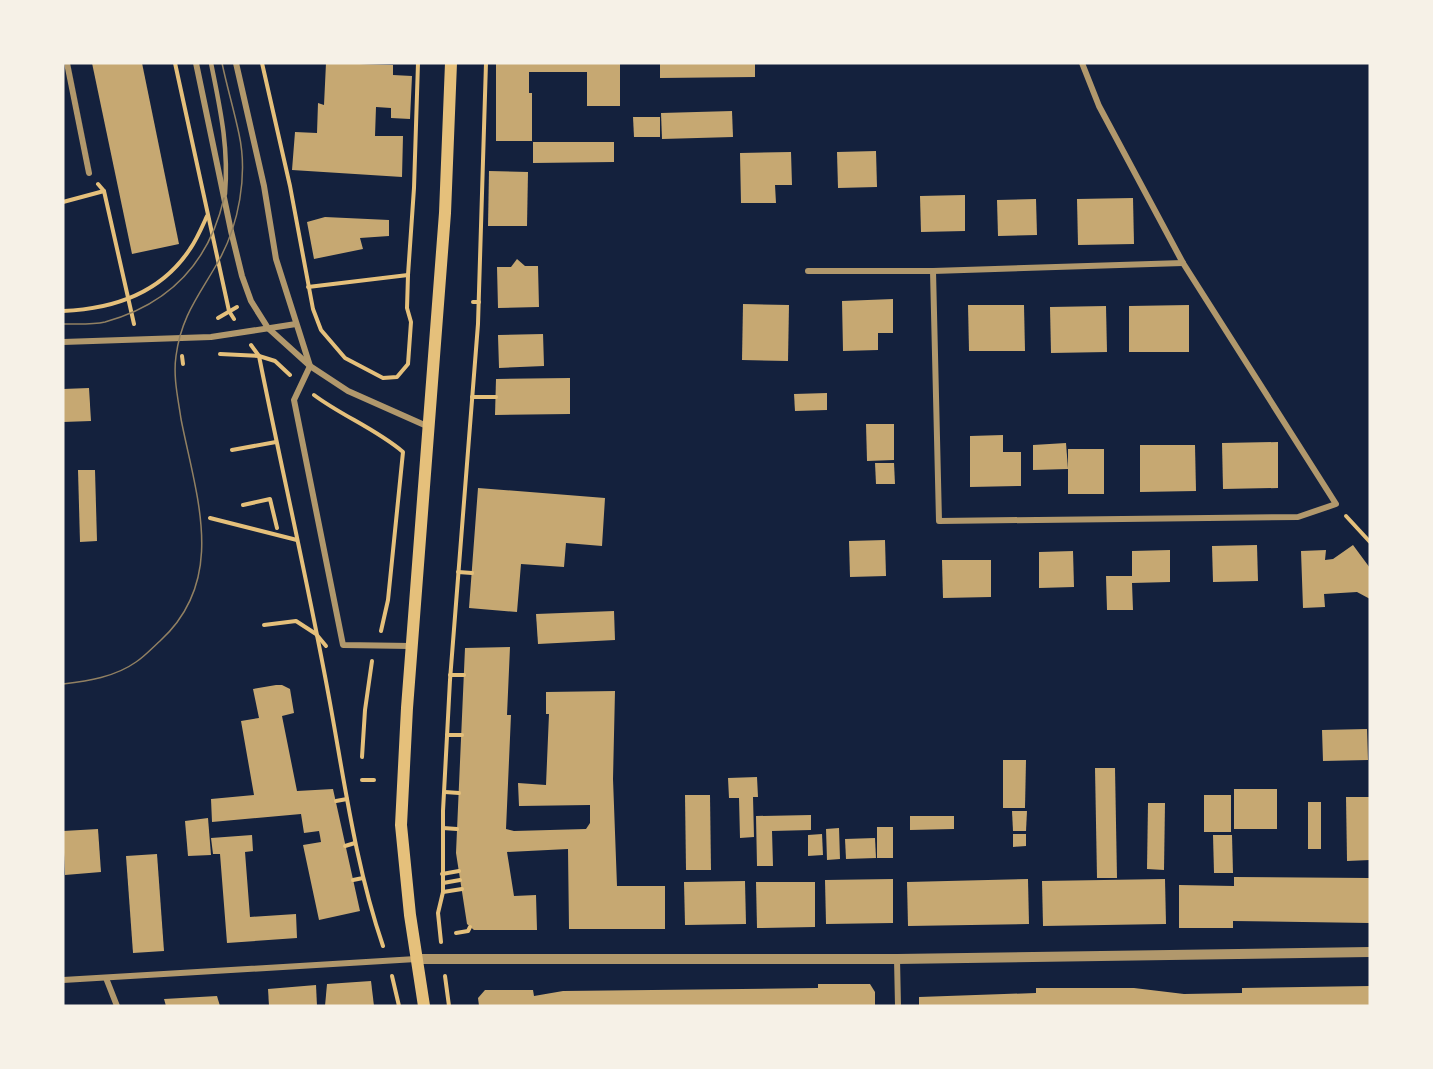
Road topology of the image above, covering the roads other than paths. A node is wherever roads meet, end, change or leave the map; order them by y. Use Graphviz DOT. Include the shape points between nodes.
graph roads {
  1 [pos="67,63"];
  2 [pos="196,63"];
  3 [pos="211,63"];
  4 [pos="236,63"];
  5 [pos="451,63"];
  6 [pos="1082,63"];
  7 [pos="89,173"];
  8 [pos="225,198"];
  9 [pos="1183,263"];
  10 [pos="808,271"];
  11 [pos="933,271"];
  12 [pos="296,324"];
  13 [pos="268,328"];
  14 [pos="63,342"];
  15 [pos="310,366"];
  16 [pos="429,427"];
  17 [pos="412,646"];
  18 [pos="1370,952"];
  19 [pos="416,959"];
  20 [pos="897,959"];
  21 [pos="106,978"];
  22 [pos="63,980"];
  23 [pos="117,1006"];
  24 [pos="424,1006"];
  25 [pos="898,1006"];
  1 -- 7 [label="street"];
  2 -- 8 [label="street"];
  3 -- 8 [label="lane" via="227,163"];
  4 -- 12 [label="street" via="276,260"];
  5 -- 16 [label="main road" via="445,213"];
  6 -- 9 [label="street" via="1099,106"];
  8 -- 13 [label="street" via="248,293"];
  9 -- 11 [label="street"];
  9 -- 11 [label="street" via="1336,504 1298,517 939,521"];
  10 -- 11 [label="street"];
  12 -- 13 [label="street"];
  12 -- 15 [label="street"];
  13 -- 14 [label="street" via="211,337"];
  13 -- 15 [label="street"];
  15 -- 16 [label="street" via="348,391"];
  15 -- 17 [label="street" via="294,400 343,645"];
  16 -- 17 [label="main road"];
  17 -- 19 [label="main road" via="401,825"];
  18 -- 20 [label="street"];
  19 -- 20 [label="street"];
  19 -- 21 [label="street"];
  19 -- 24 [label="main road"];
  20 -- 25 [label="street"];
  21 -- 22 [label="street"];
  21 -- 23 [label="street"];
}
